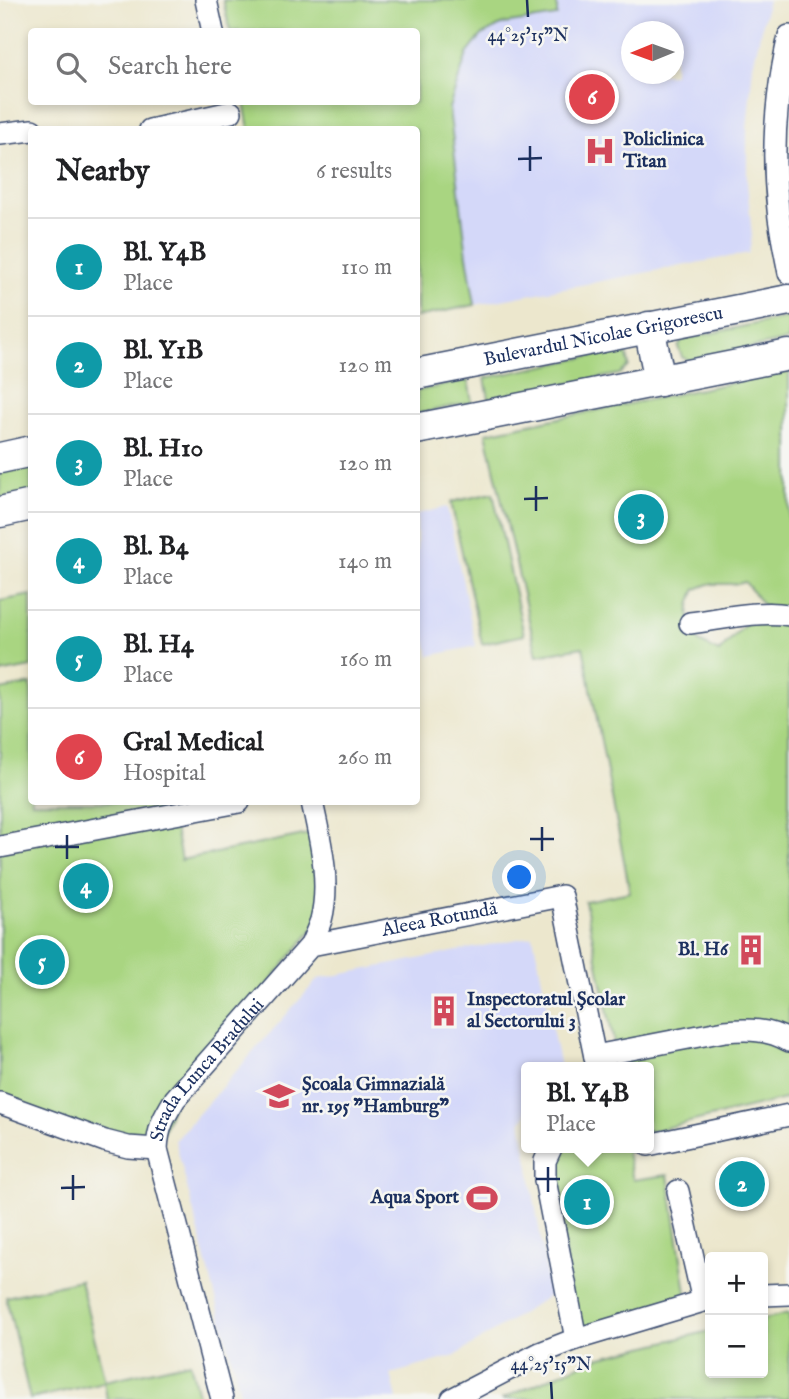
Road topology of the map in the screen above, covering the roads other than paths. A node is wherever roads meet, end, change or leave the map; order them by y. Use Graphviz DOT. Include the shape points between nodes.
graph roads {
  1 [pos="206,0"];
  2 [pos="212,28"];
  3 [pos="789,36"];
  4 [pos="231,114"];
  5 [pos="170,126"];
  6 [pos="28,131"];
  7 [pos="0,134"];
  8 [pos="789,273"];
  9 [pos="789,300"];
  10 [pos="649,327"];
  11 [pos="789,355"];
  12 [pos="420,373"];
  13 [pos="660,381"];
  14 [pos="420,428"];
  15 [pos="28,452"];
  16 [pos="0,458"];
  17 [pos="28,506"];
  18 [pos="0,512"];
  19 [pos="789,615"];
  20 [pos="690,623"];
  21 [pos="223,805"];
  22 [pos="313,805"];
  23 [pos="0,847"];
  24 [pos="311,946"];
  25 [pos="789,1041"];
  26 [pos="596,1062"];
  27 [pos="0,1103"];
  28 [pos="789,1115"];
  29 [pos="654,1144"];
  30 [pos="157,1149"];
  31 [pos="549,1153"];
  32 [pos="678,1191"];
  33 [pos="789,1294"];
  34 [pos="768,1295"];
  35 [pos="705,1296"];
  36 [pos="705,1300"];
  37 [pos="576,1339"];
  38 [pos="222,1399"];
  39 [pos="452,1399"];
  1 -- 2 [label="street"];
  3 -- 8 [label="street" via="781,71 775,159"];
  4 -- 5 [label="street"];
  6 -- 7 [label="street"];
  9 -- 10 [label="main road, Bulevardul Nicolae Grigorescu"];
  10 -- 12 [label="main road, Bulevardul Nicolae Grigorescu"];
  10 -- 13 [label="main road"];
  11 -- 13 [label="main road"];
  13 -- 14 [label="main road"];
  15 -- 16 [label="main road"];
  17 -- 18 [label="main road"];
  19 -- 20 [label="street" via="755,614"];
  21 -- 23 [label="street"];
  22 -- 24 [label="street, Strada Lunca Bradului" via="324,895"];
  24 -- 26 [label="street, Aleea Rotundă" via="562,896"];
  24 -- 30 [label="street, Strada Lunca Bradului" via="175,1099 162,1121"];
  25 -- 26 [label="street" via="767,1031 725,1031"];
  27 -- 30 [label="street" via="105,1141"];
  28 -- 29 [label="street"];
  30 -- 38 [label="street, Strada Lunca Bradului"];
  31 -- 37 [label="street" via="545,1180"];
  32 -- 35 [label="street"];
  33 -- 34 [label="street"];
  36 -- 37 [label="street"];
  37 -- 39 [label="street"];
}
